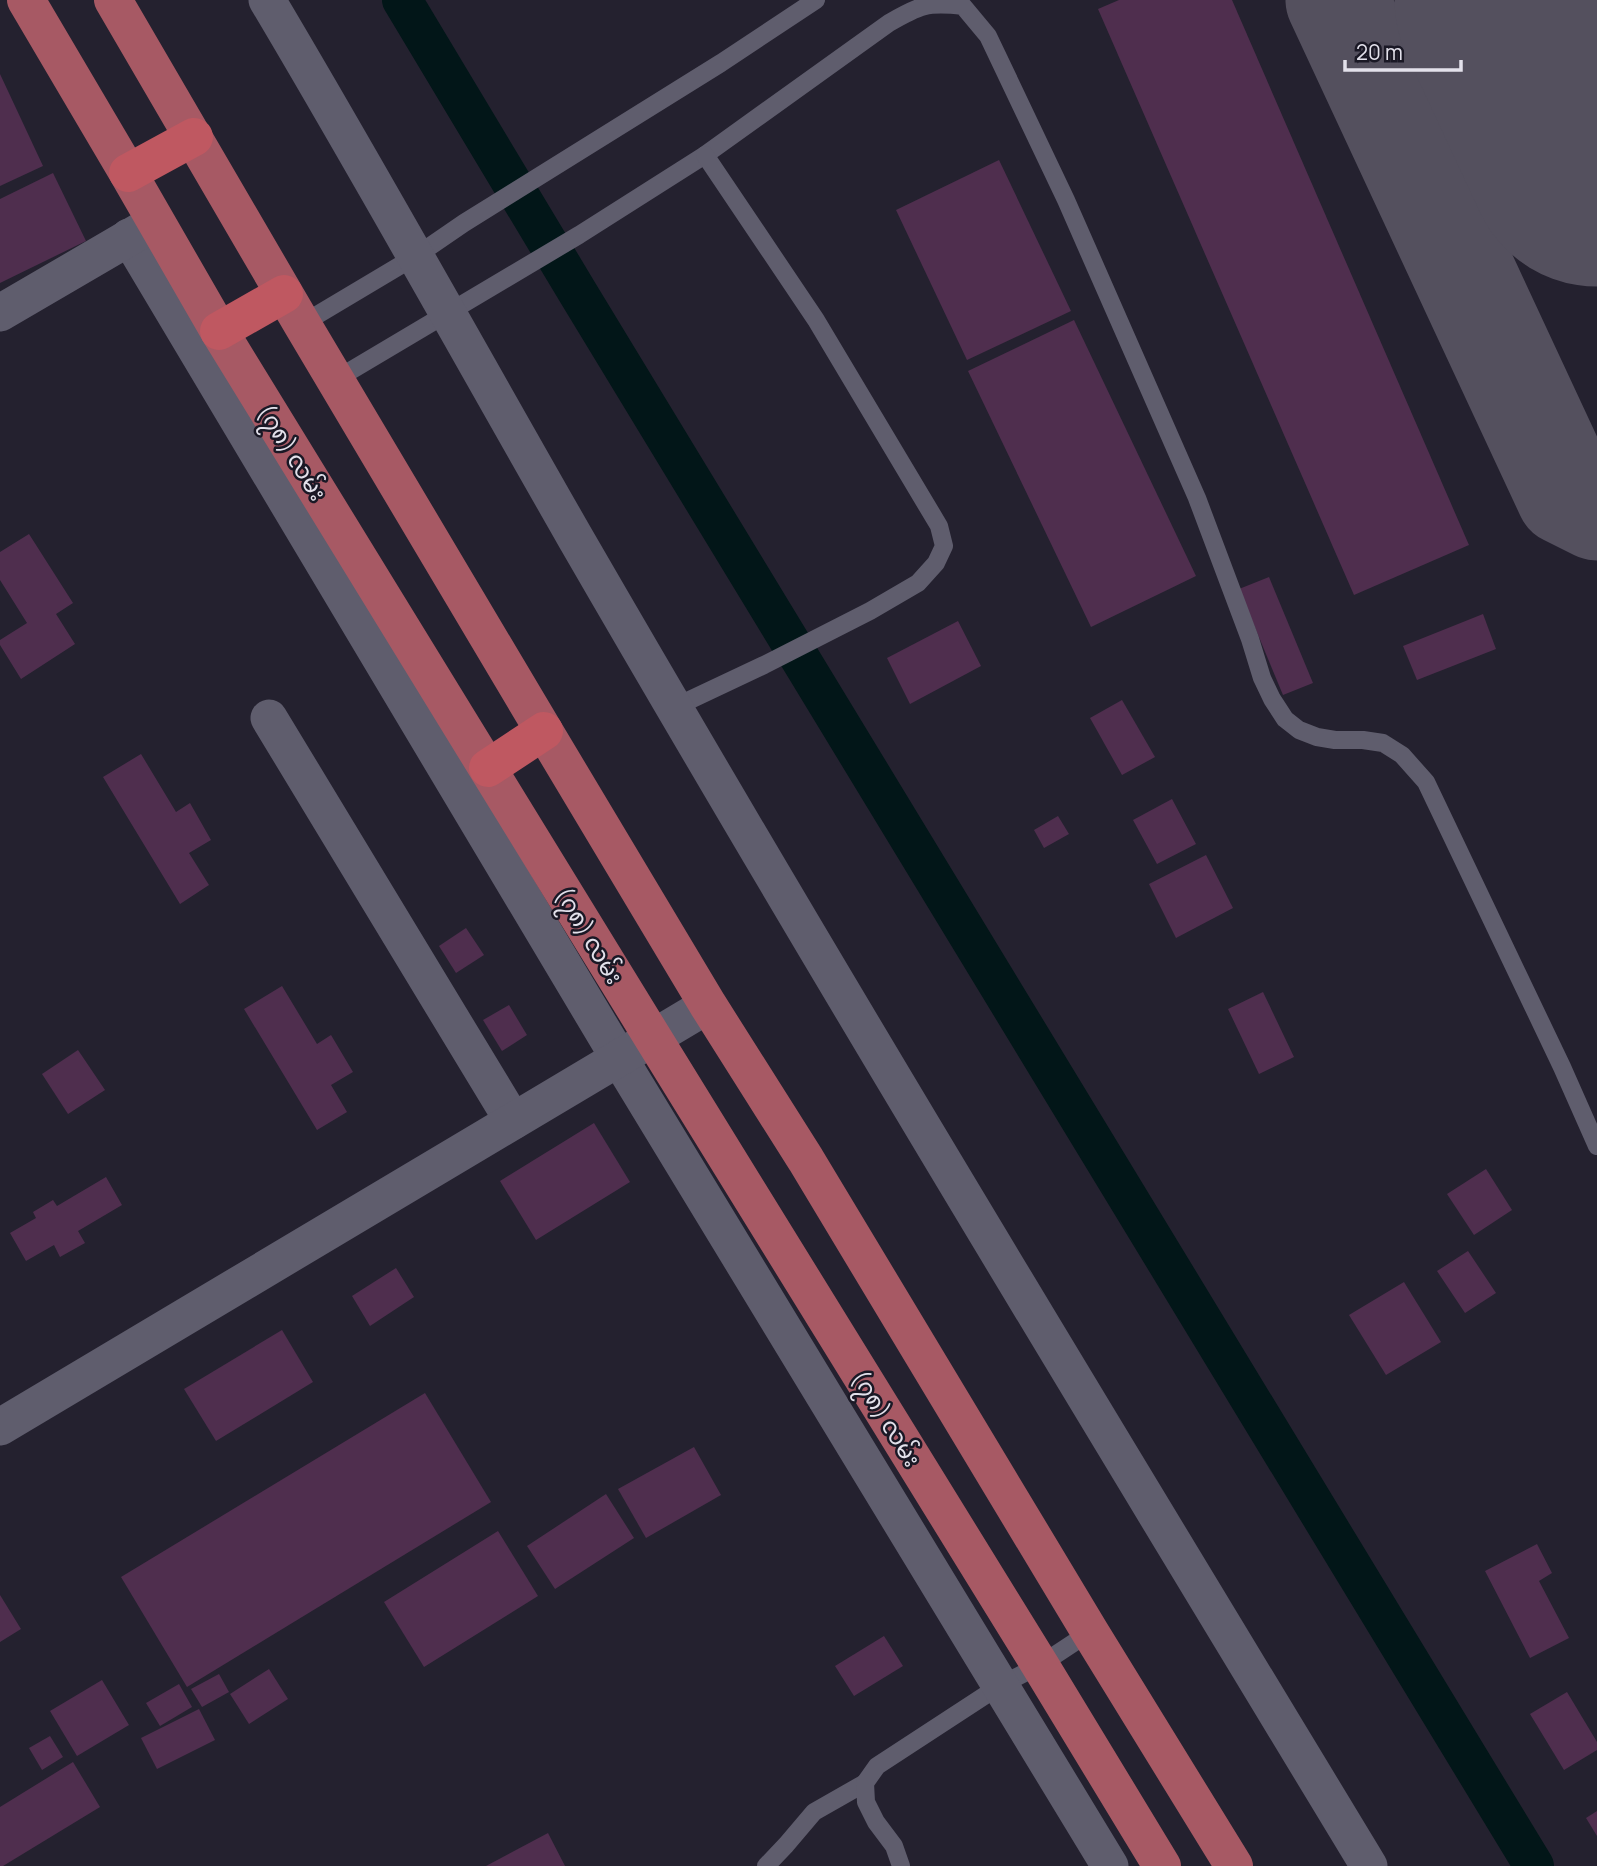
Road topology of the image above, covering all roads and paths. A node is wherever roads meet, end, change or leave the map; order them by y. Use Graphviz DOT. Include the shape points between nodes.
graph roads {
  1 [pos="26,0"];
  2 [pos="113,0"];
  3 [pos="267,0"];
  4 [pos="816,0"];
  5 [pos="194,137"];
  6 [pos="705,155"];
  7 [pos="128,173"];
  8 [pos="142,230"];
  9 [pos="416,256"];
  10 [pos="293,309"];
  11 [pos="448,312"];
  12 [pos="0,313"];
  13 [pos="219,331"];
  14 [pos="335,380"];
  15 [pos="675,707"];
  16 [pos="269,718"];
  17 [pos="544,731"];
  18 [pos="488,768"];
  19 [pos="708,1005"];
  20 [pos="653,1038"];
  21 [pos="620,1058"];
  22 [pos="513,1121"];
  23 [pos="1597,1146"];
  24 [pos="0,1427"];
  25 [pos="1090,1632"];
  26 [pos="1040,1665"];
  27 [pos="1001,1685"];
  28 [pos="865,1783"];
  29 [pos="766,1866"];
  30 [pos="901,1866"];
  31 [pos="1110,1866"];
  32 [pos="1162,1866"];
  33 [pos="1234,1866"];
  34 [pos="1370,1866"];
  1 -- 7 [label="main road, (၇၈) လမ်း"];
  2 -- 5 [label="main road"];
  3 -- 9 [label="street"];
  4 -- 9 [label="lane"];
  5 -- 7 [label="highway"];
  5 -- 10 [label="main road"];
  6 -- 11 [label="lane"];
  6 -- 15 [label="lane" via="816,320 939,526 944,546 918,583"];
  6 -- 23 [label="lane" via="918,6 963,6 988,36 1066,200 1197,498 1272,699 1299,730 1335,740 1383,743 1402,755 1426,782"];
  7 -- 8 [label="main road, (၇၈) လမ်း"];
  8 -- 12 [label="street"];
  8 -- 13 [label="main road, (၇၈) လမ်း"];
  8 -- 21 [label="street"];
  9 -- 10 [label="lane"];
  9 -- 11 [label="street"];
  10 -- 13 [label="highway"];
  10 -- 14 [label="main road"];
  11 -- 14 [label="lane"];
  11 -- 15 [label="street"];
  13 -- 18 [label="main road, (၇၈) လမ်း"];
  14 -- 17 [label="main road"];
  15 -- 34 [label="street" via="931,1143"];
  16 -- 22 [label="street"];
  17 -- 18 [label="highway"];
  17 -- 19 [label="main road"];
  18 -- 20 [label="main road, (၇၈) လမ်း"];
  19 -- 20 [label="street"];
  19 -- 25 [label="main road"];
  20 -- 21 [label="street"];
  20 -- 26 [label="main road, (၇၈) လမ်း"];
  21 -- 22 [label="street"];
  21 -- 27 [label="street"];
  22 -- 24 [label="street"];
  25 -- 26 [label="lane"];
  25 -- 33 [label="main road"];
  26 -- 27 [label="lane"];
  26 -- 32 [label="main road, (၇၈) လမ်း"];
  27 -- 28 [label="lane" via="877,1766"];
  27 -- 31 [label="street"];
  28 -- 29 [label="lane" via="814,1812"];
  28 -- 30 [label="lane" via="866,1802"];
}
